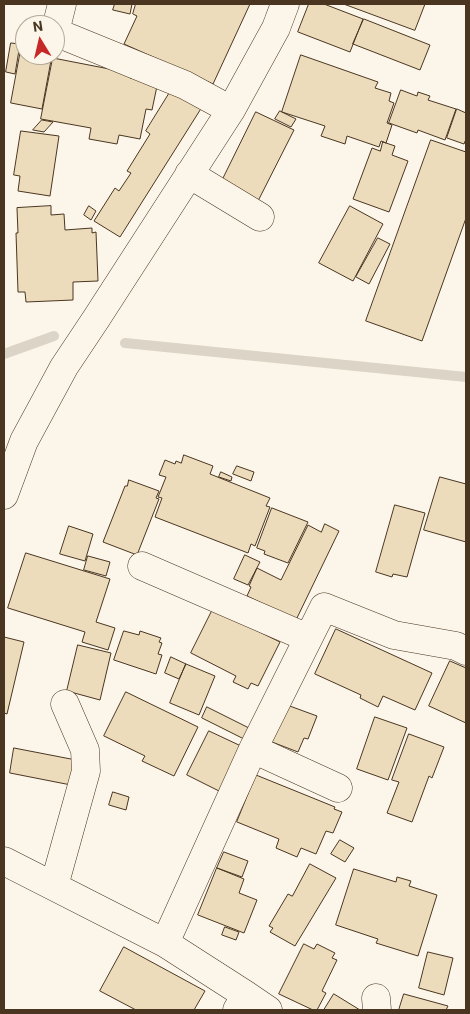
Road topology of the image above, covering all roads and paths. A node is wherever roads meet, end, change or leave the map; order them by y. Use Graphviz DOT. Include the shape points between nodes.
graph roads {
  1 [pos="285,4"];
  2 [pos="65,36"];
  3 [pos="231,110"];
  4 [pos="190,174"];
  5 [pos="260,217"];
  6 [pos="4,494"];
  7 [pos="142,566"];
  8 [pos="308,638"];
  9 [pos="466,651"];
  10 [pos="65,704"];
  11 [pos="253,749"];
  12 [pos="338,788"];
  13 [pos="4,861"];
  14 [pos="54,886"];
  15 [pos="165,943"];
  16 [pos="251,1005"];
  1 -- 3 [label="street" via="276,28"];
  2 -- 3 [label="street" via="186,85"];
  3 -- 4 [label="street"];
  4 -- 5 [label="street"];
  4 -- 6 [label="street" via="64,367 24,441"];
  7 -- 8 [label="street"];
  8 -- 9 [label="street" via="324,607 394,635 456,646"];
  8 -- 11 [label="street"];
  10 -- 14 [label="street" via="85,750 86,771"];
  11 -- 12 [label="street"];
  11 -- 15 [label="street"];
  13 -- 14 [label="street"];
  14 -- 15 [label="street"];
  15 -- 16 [label="street"];
}
